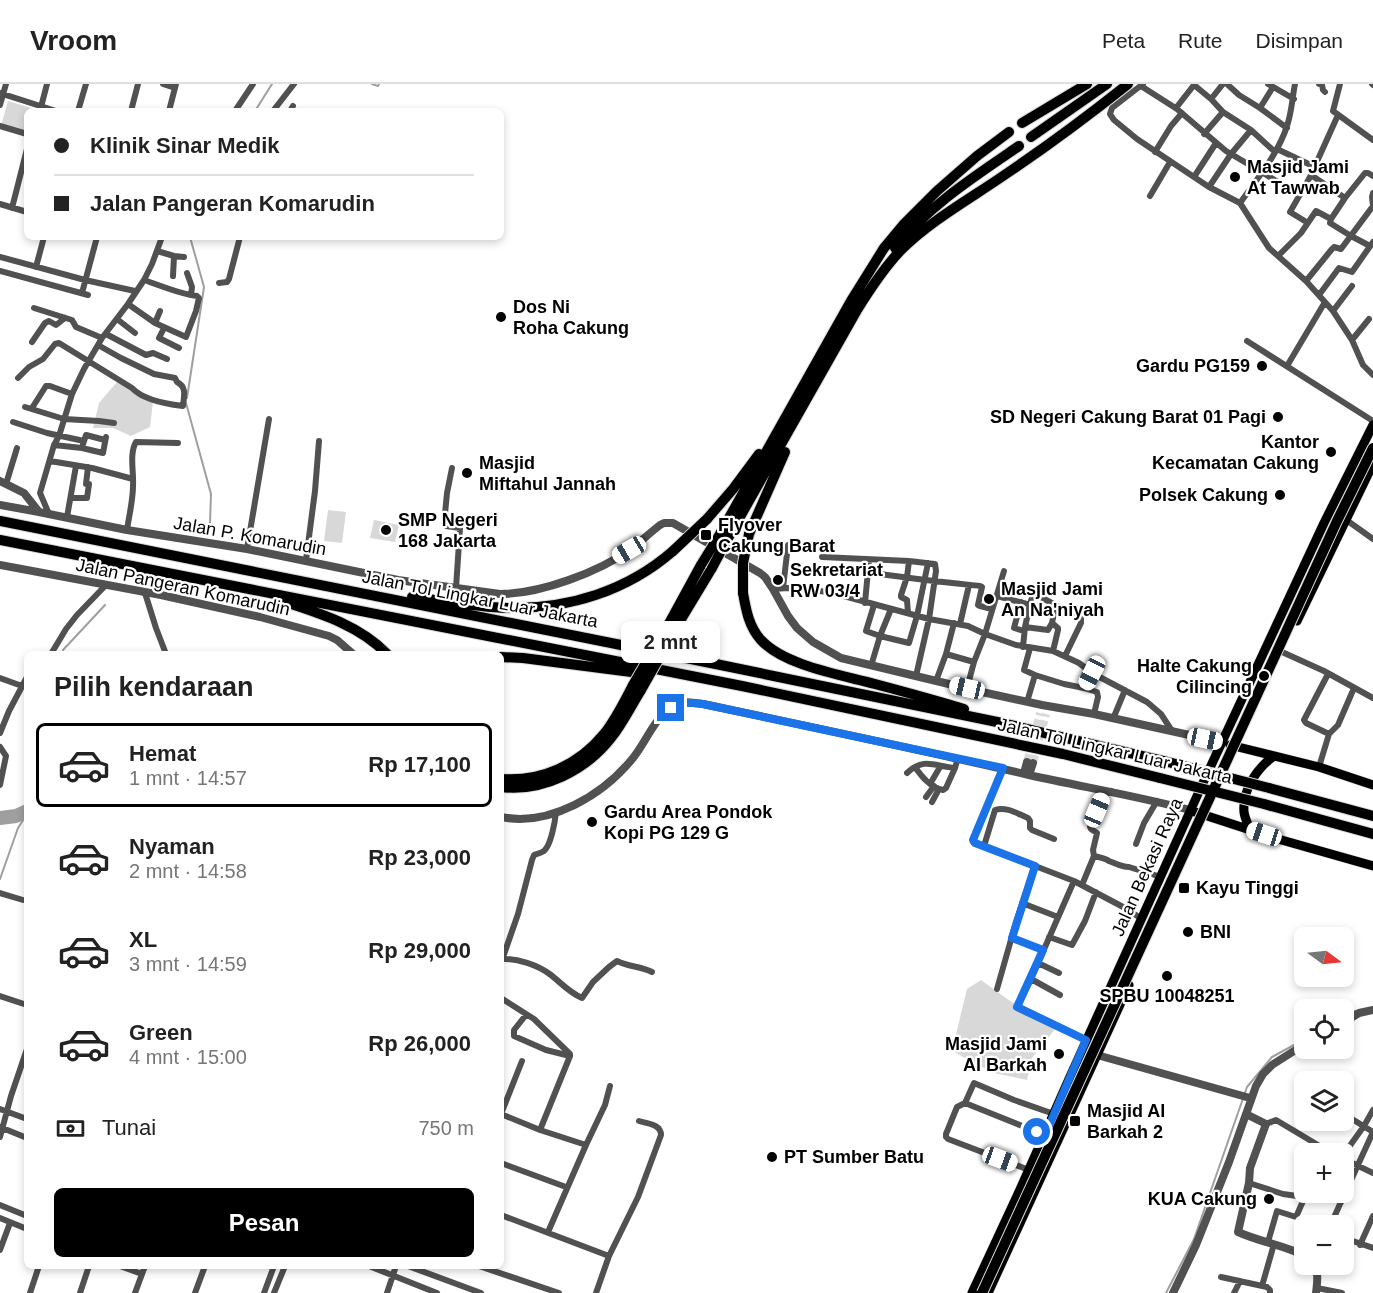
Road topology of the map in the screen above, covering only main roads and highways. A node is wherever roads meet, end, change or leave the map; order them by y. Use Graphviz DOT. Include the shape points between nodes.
graph roads {
  1 [pos="1087,84"];
  2 [pos="1107,84"];
  3 [pos="1128,84"];
  4 [pos="1022,123"];
  5 [pos="1009,132"];
  6 [pos="1031,137"];
  7 [pos="1019,146"];
  8 [pos="881,273"];
  9 [pos="812,392"];
  10 [pos="1373,423"];
  11 [pos="781,425"];
  12 [pos="1373,448"];
  13 [pos="1373,464"];
  14 [pos="0,521"];
  15 [pos="724,536"];
  16 [pos="0,540"];
  17 [pos="230,586"];
  18 [pos="332,586"];
  19 [pos="384,651"];
  20 [pos="504,657"];
  21 [pos="742,686"];
  22 [pos="637,688"];
  23 [pos="1002,723"];
  24 [pos="1221,742"];
  25 [pos="1237,747"];
  26 [pos="1274,756"];
  27 [pos="504,779"];
  28 [pos="1373,785"];
  29 [pos="504,787"];
  30 [pos="1190,810"];
  31 [pos="1207,815"];
  32 [pos="1373,816"];
  33 [pos="1182,829"];
  34 [pos="1250,830"];
  35 [pos="1373,834"];
  36 [pos="1197,836"];
  37 [pos="1373,866"];
  38 [pos="1060,1100"];
  39 [pos="1074,1106"];
  40 [pos="1015,1202"];
  41 [pos="1027,1208"];
  42 [pos="972,1293"];
  43 [pos="982,1293"];
  44 [pos="988,1293"];
  1 -- 4 [label="highway"];
  2 -- 6 [label="highway"];
  3 -- 8 [label="highway" via="1063,135 933,223"];
  5 -- 11 [label="highway" via="956,174 891,238"];
  7 -- 8 [label="highway" via="964,184 919,222 894,249"];
  8 -- 9 [label="highway"];
  9 -- 15 [label="highway"];
  9 -- 23 [label="highway, bridge" via="749,534 742,563 743,593 753,628 770,648 790,658"];
  10 -- 24 [label="highway, Jalan Bekasi Raya"];
  11 -- 15 [label="highway"];
  11 -- 18 [label="highway, bridge" via="707,519 657,566 591,597 520,608"];
  12 -- 43 [label="highway, bridge"];
  13 -- 25 [label="highway, Jalan Bekasi Raya"];
  14 -- 18 [label="highway, Jalan Tol Lingkar Luar Jakarta"];
  15 -- 22 [label="highway, bridge"];
  16 -- 17 [label="highway, Jalan Tol Lingkar Luar Jakarta"];
  17 -- 19 [label="highway" via="332,618 366,635"];
  17 -- 21 [label="highway, Jalan Tol Lingkar Luar Jakarta"];
  18 -- 23 [label="highway, Jalan Tol Lingkar Luar Jakarta"];
  20 -- 21 [label="highway"];
  21 -- 35 [label="highway, Jalan Tol Lingkar Luar Jakarta, bridge" via="1063,754"];
  22 -- 27 [label="highway" via="605,733 577,760 537,777"];
  22 -- 29 [label="highway" via="611,738 579,768 536,785"];
  23 -- 32 [label="highway, Jalan Tol Lingkar Luar Jakarta, bridge"];
  24 -- 25 [label="highway"];
  24 -- 30 [label="highway, Jalan Bekasi Raya"];
  25 -- 26 [label="highway"];
  25 -- 31 [label="highway, Jalan Bekasi Raya"];
  26 -- 28 [label="highway"];
  26 -- 34 [label="highway" via="1256,773 1248,788 1244,809"];
  30 -- 31 [label="highway"];
  30 -- 33 [label="highway, Jalan Bekasi Raya"];
  31 -- 34 [label="highway"];
  31 -- 36 [label="highway, Jalan Bekasi Raya"];
  33 -- 36 [label="highway"];
  33 -- 38 [label="highway, Jalan Bekasi Raya"];
  34 -- 37 [label="highway"];
  36 -- 39 [label="highway, Jalan Bekasi Raya"];
  38 -- 39 [label="highway"];
  38 -- 40 [label="highway, Jalan Bekasi Raya"];
  39 -- 41 [label="highway, Jalan Bekasi Raya"];
  40 -- 41 [label="highway"];
  40 -- 42 [label="highway, Jalan Bekasi Raya"];
  41 -- 44 [label="highway, Jalan Bekasi Raya"];
}
